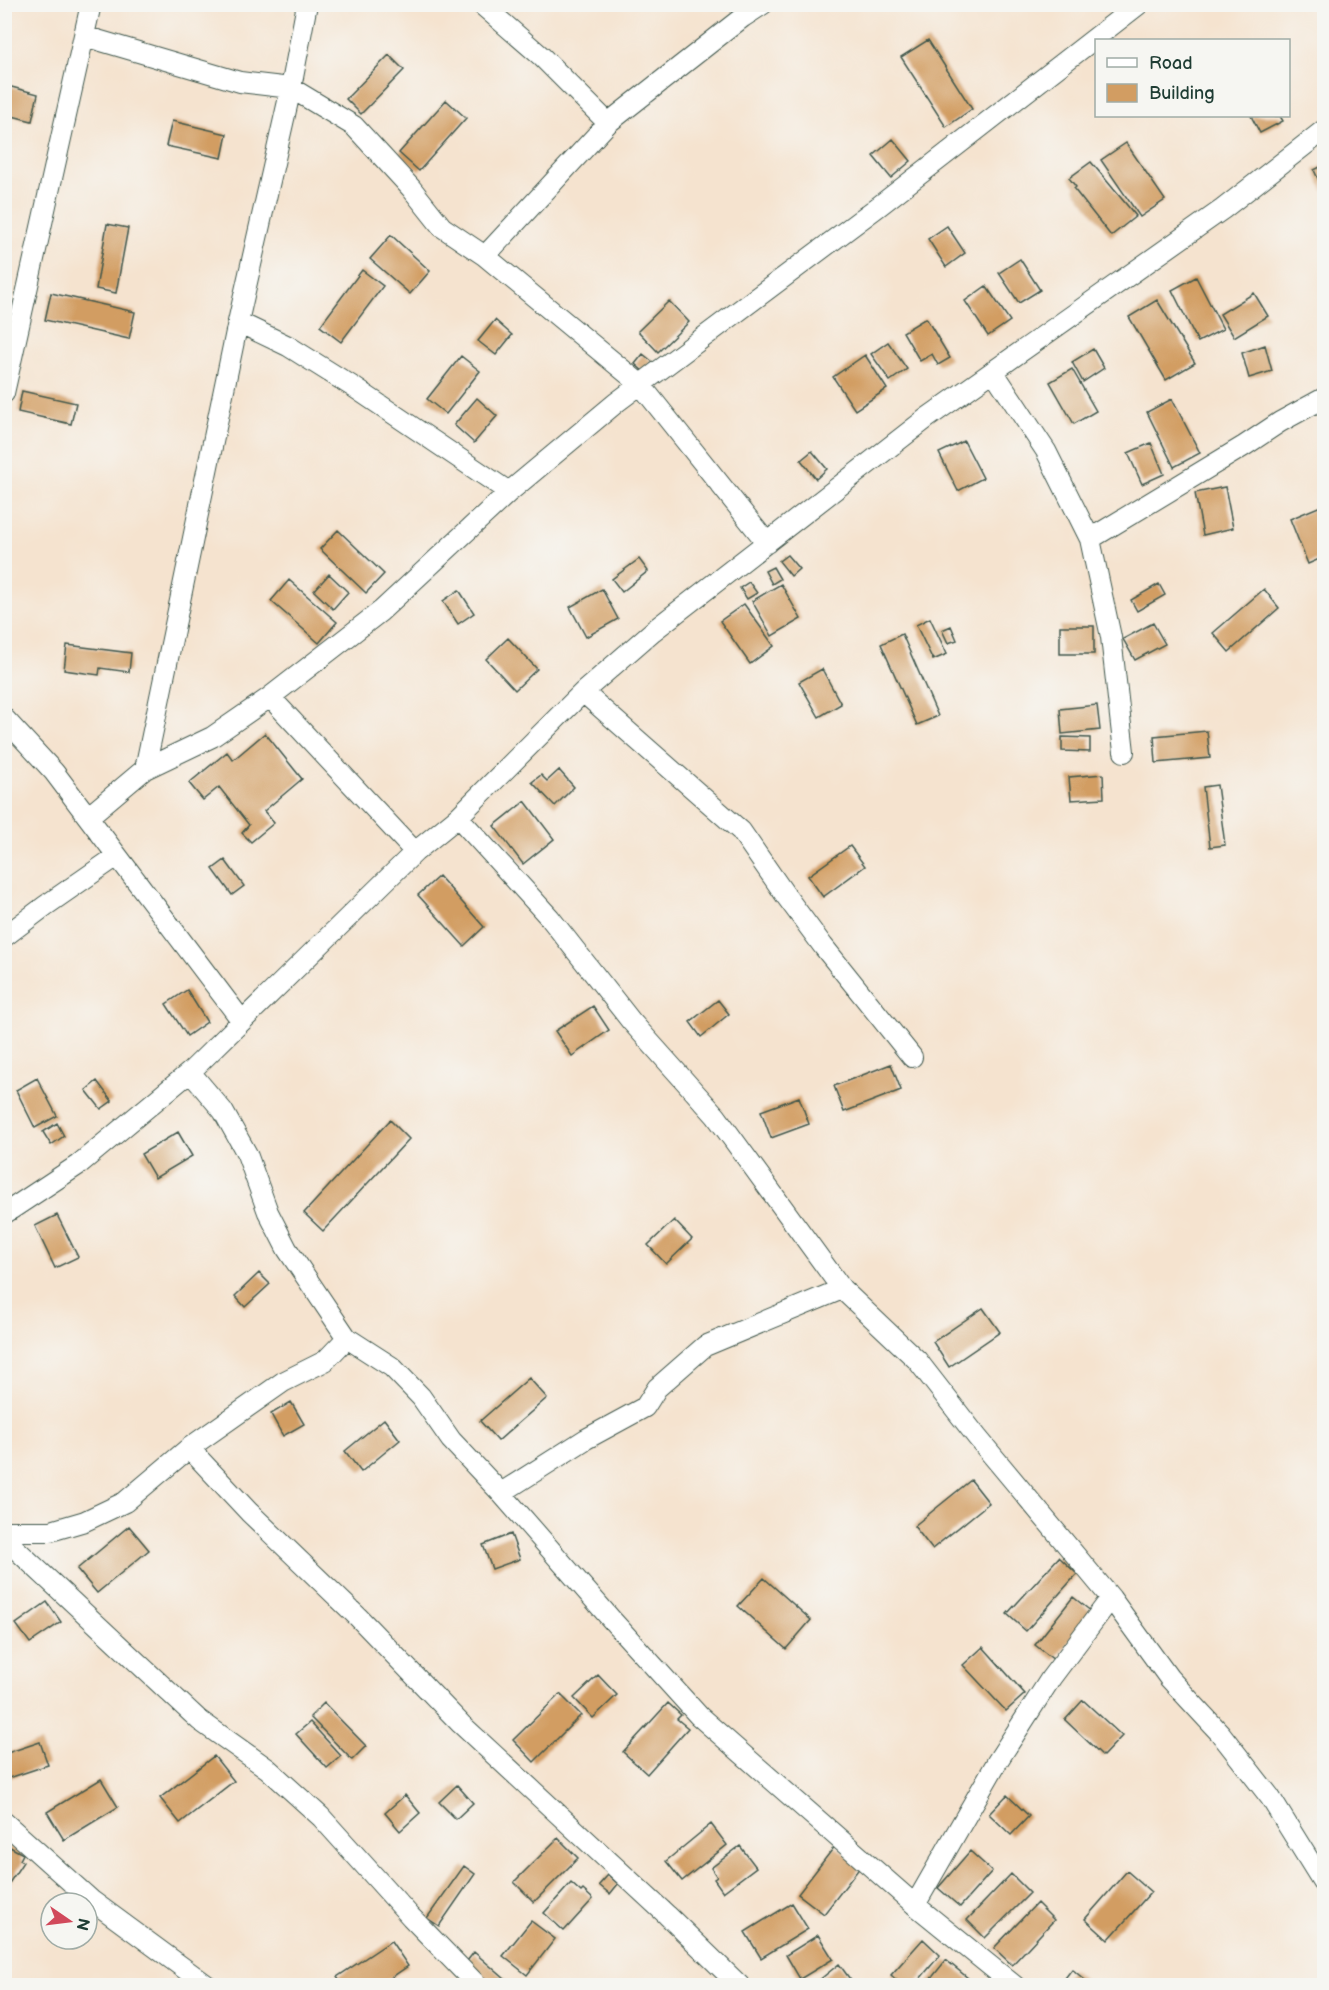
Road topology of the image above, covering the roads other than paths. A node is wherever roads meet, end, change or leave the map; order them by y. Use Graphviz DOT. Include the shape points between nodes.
graph roads {
  1 [pos="91,4"];
  2 [pos="307,4"];
  3 [pos="481,4"];
  4 [pos="763,4"];
  5 [pos="1139,4"];
  6 [pos="84,36"];
  7 [pos="291,88"];
  8 [pos="608,123"];
  9 [pos="1324,130"];
  10 [pos="485,256"];
  11 [pos="238,322"];
  12 [pos="993,371"];
  13 [pos="640,384"];
  14 [pos="4,393"];
  15 [pos="1324,398"];
  16 [pos="509,492"];
  17 [pos="1089,539"];
  18 [pos="767,543"];
  19 [pos="583,692"];
  20 [pos="270,697"];
  21 [pos="4,718"];
  22 [pos="1124,752"];
  23 [pos="145,769"];
  24 [pos="88,817"];
  25 [pos="458,817"];
  26 [pos="415,852"];
  27 [pos="117,856"];
  28 [pos="4,936"];
  29 [pos="242,1021"];
  30 [pos="912,1056"];
  31 [pos="190,1072"];
  32 [pos="6,1210"];
  33 [pos="842,1289"];
  34 [pos="347,1338"];
  35 [pos="189,1448"];
  36 [pos="501,1493"];
  37 [pos="4,1531"];
  38 [pos="4,1538"];
  39 [pos="1110,1598"];
  40 [pos="4,1822"];
  41 [pos="1324,1884"];
  42 [pos="915,1905"];
  43 [pos="208,1986"];
  44 [pos="478,1986"];
  45 [pos="740,1986"];
  46 [pos="1015,1986"];
  1 -- 6 [label="street"];
  2 -- 7 [label="street"];
  3 -- 8 [label="street" via="541,56"];
  4 -- 8 [label="street"];
  5 -- 13 [label="street" via="879,206"];
  6 -- 7 [label="street" via="240,82"];
  6 -- 14 [label="street"];
  7 -- 10 [label="street" via="354,126 442,227"];
  7 -- 11 [label="street"];
  8 -- 10 [label="street"];
  9 -- 12 [label="street" via="1223,209"];
  10 -- 13 [label="street"];
  11 -- 16 [label="street" via="288,346 355,388"];
  11 -- 23 [label="street"];
  12 -- 17 [label="street" via="1046,451"];
  12 -- 18 [label="street"];
  13 -- 16 [label="street"];
  13 -- 18 [label="street"];
  15 -- 17 [label="street"];
  16 -- 20 [label="street" via="381,611"];
  17 -- 22 [label="street" via="1111,638"];
  18 -- 19 [label="street" via="653,631"];
  19 -- 25 [label="street"];
  19 -- 30 [label="street" via="741,831 823,946"];
  20 -- 23 [label="street" via="212,737"];
  20 -- 26 [label="street"];
  21 -- 24 [label="street" via="54,772"];
  23 -- 24 [label="street"];
  24 -- 27 [label="street"];
  25 -- 26 [label="street"];
  25 -- 33 [label="street" via="550,918 631,1021 716,1116"];
  26 -- 29 [label="street"];
  27 -- 28 [label="street"];
  27 -- 29 [label="street"];
  29 -- 31 [label="street"];
  31 -- 32 [label="street" via="78,1165"];
  31 -- 34 [label="street" via="224,1111 247,1154 268,1212 287,1249"];
  33 -- 36 [label="street" via="705,1346 657,1388 645,1407"];
  33 -- 39 [label="street" via="917,1360"];
  34 -- 35 [label="street" via="325,1361 283,1382"];
  34 -- 36 [label="street" via="392,1367 421,1397 451,1440"];
  35 -- 37 [label="street" via="125,1502 85,1521 51,1531"];
  35 -- 45 [label="street" via="461,1724"];
  36 -- 42 [label="street" via="699,1716"];
  38 -- 44 [label="street" via="199,1720 268,1769 321,1817"];
  39 -- 41 [label="street" via="1169,1678 1220,1733 1270,1797"];
  39 -- 42 [label="street" via="1051,1678 997,1762"];
  40 -- 43 [label="street" via="91,1900"];
  42 -- 46 [label="street"];
}
